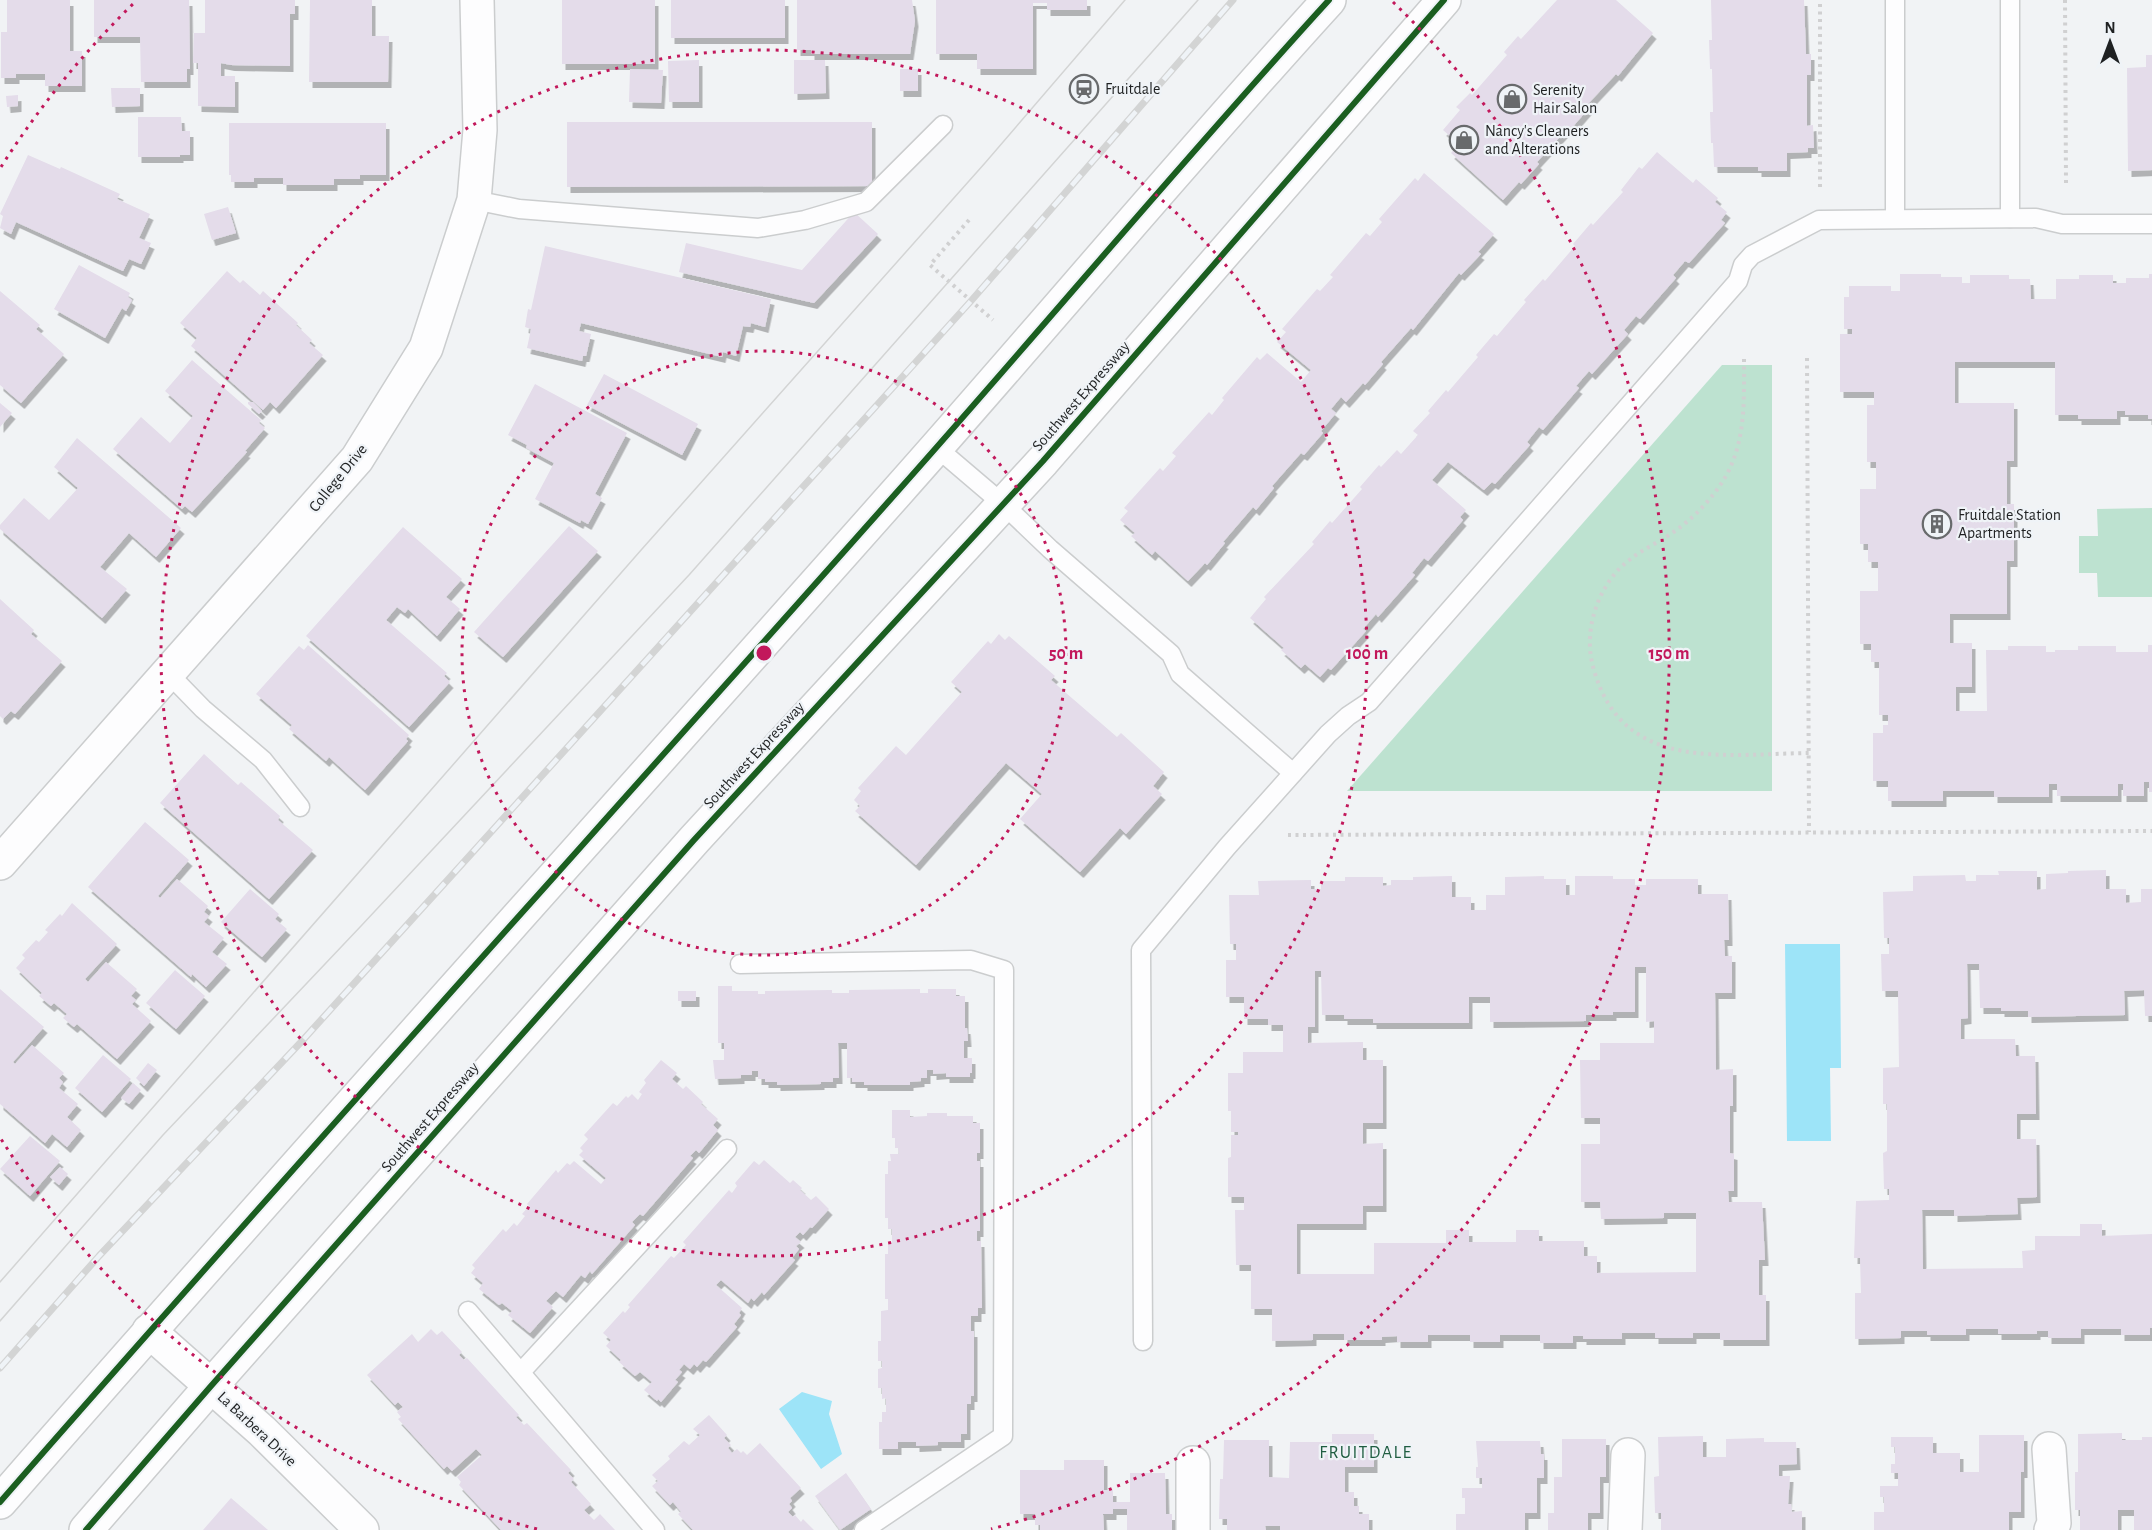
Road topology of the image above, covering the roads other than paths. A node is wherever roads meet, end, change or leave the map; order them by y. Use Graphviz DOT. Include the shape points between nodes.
graph roads {
  1 [pos="477,0"];
  2 [pos="1444,0"];
  3 [pos="1895,0"];
  4 [pos="2010,0"];
  5 [pos="1316,7"];
  6 [pos="943,124"];
  7 [pos="474,200"];
  8 [pos="1895,218"];
  9 [pos="2010,218"];
  10 [pos="2152,224"];
  11 [pos="936,447"];
  12 [pos="1003,504"];
  13 [pos="167,672"];
  14 [pos="1293,773"];
  15 [pos="300,807"];
  16 [pos="0,863"];
  17 [pos="740,964"];
  18 [pos="727,1149"];
  19 [pos="468,1311"];
  20 [pos="150,1331"];
  21 [pos="1143,1341"];
  22 [pos="521,1372"];
  23 [pos="211,1386"];
  24 [pos="2049,1449"];
  25 [pos="1628,1455"];
  26 [pos="1193,1463"];
  27 [pos="0,1502"];
  28 [pos="86,1530"];
  29 [pos="362,1530"];
  30 [pos="656,1530"];
  31 [pos="864,1530"];
  32 [pos="1193,1530"];
  33 [pos="1625,1530"];
  34 [pos="2051,1530"];
  1 -- 7 [label="main road, College Drive" via="480,130"];
  2 -- 12 [label="main road, Southwest Expressway"];
  3 -- 8 [label="lane"];
  4 -- 9 [label="lane"];
  5 -- 11 [label="main road"];
  6 -- 7 [label="lane" via="866,202 805,220 758,228 519,209"];
  7 -- 13 [label="main road, College Drive" via="426,348 357,459"];
  8 -- 9 [label="lane"];
  8 -- 14 [label="lane" via="1819,220 1752,255 1743,265 1738,281 1377,693 1328,734"];
  9 -- 10 [label="lane" via="2062,224"];
  11 -- 12 [label="lane"];
  11 -- 20 [label="main road"];
  12 -- 14 [label="lane" via="1171,654 1180,674"];
  12 -- 23 [label="main road, Southwest Expressway" via="694,840"];
  13 -- 15 [label="lane" via="263,760"];
  13 -- 16 [label="main road, College Drive"];
  14 -- 21 [label="lane" via="1141,950"];
  17 -- 31 [label="lane" via="971,960 1004,970 1003,1436"];
  18 -- 22 [label="lane"];
  19 -- 22 [label="lane"];
  20 -- 23 [label="main road, La Barbera Drive"];
  20 -- 27 [label="main road"];
  22 -- 30 [label="lane"];
  23 -- 28 [label="main road, Southwest Expressway"];
  23 -- 29 [label="main road, La Barbera Drive"];
  24 -- 34 [label="main road" via="2054,1523"];
  25 -- 33 [label="main road"];
  26 -- 32 [label="main road"];
}
